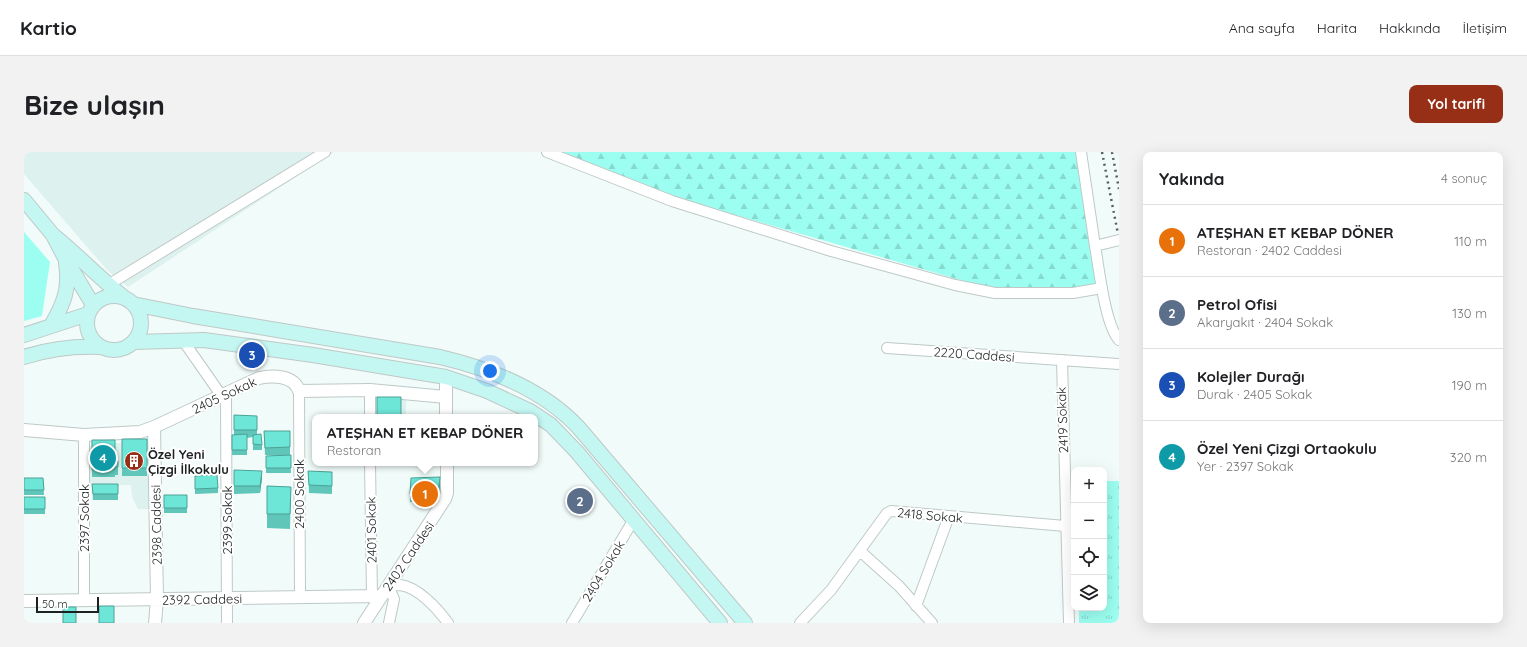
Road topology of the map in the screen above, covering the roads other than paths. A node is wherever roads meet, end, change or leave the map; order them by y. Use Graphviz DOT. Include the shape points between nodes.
graph roads {
  1 [pos="325,152"];
  2 [pos="547,152"];
  3 [pos="1082,152"];
  4 [pos="24,200"];
  5 [pos="53,234"];
  6 [pos="1119,240"];
  7 [pos="1096,246"];
  8 [pos="65,258"];
  9 [pos="108,285"];
  10 [pos="1102,288"];
  11 [pos="130,302"];
  12 [pos="91,309"];
  13 [pos="51,326"];
  14 [pos="24,335"];
  15 [pos="182,339"];
  16 [pos="1119,340"];
  17 [pos="134,342"];
  18 [pos="100,347"];
  19 [pos="887,348"];
  20 [pos="24,357"];
  21 [pos="1062,360"];
  22 [pos="1119,364"];
  23 [pos="446,377"];
  24 [pos="370,390"];
  25 [pos="299,391"];
  26 [pos="223,394"];
  27 [pos="446,397"];
  28 [pos="370,414"];
  29 [pos="446,414"];
  30 [pos="533,414"];
  31 [pos="538,417"];
  32 [pos="154,427"];
  33 [pos="24,430"];
  34 [pos="84,435"];
  35 [pos="370,466"];
  36 [pos="447,466"];
  37 [pos="949,516"];
  38 [pos="634,519"];
  39 [pos="1065,526"];
  40 [pos="860,551"];
  41 [pos="388,586"];
  42 [pos="300,597"];
  43 [pos="376,597"];
  44 [pos="227,598"];
  45 [pos="157,599"];
  46 [pos="84,600"];
  47 [pos="24,601"];
  48 [pos="916,606"];
  49 [pos="155,623"];
  50 [pos="227,623"];
  51 [pos="364,623"];
  52 [pos="388,623"];
  53 [pos="448,623"];
  54 [pos="572,623"];
  55 [pos="720,623"];
  56 [pos="745,623"];
  57 [pos="800,623"];
  58 [pos="932,623"];
  59 [pos="1069,623"];
  1 -- 9 [label="street"];
  2 -- 10 [label="street" via="672,201 831,251 955,285 995,293 1073,293"];
  3 -- 7 [label="street"];
  4 -- 5 [label="main road"];
  5 -- 8 [label="main road"];
  5 -- 9 [label="main road"];
  6 -- 7 [label="street"];
  7 -- 10 [label="street"];
  8 -- 12 [label="main road"];
  8 -- 13 [label="main road" via="68,275 66,293"];
  9 -- 11 [label="main road"];
  10 -- 16 [label="street" via="1108,319"];
  11 -- 12 [label="main road" via="115,296 107,297"];
  11 -- 17 [label="main road" via="140,314 141,321"];
  11 -- 56 [label="main road" via="193,316 440,357 475,366 530,389 558,408 583,432"];
  12 -- 13 [label="main road"];
  12 -- 18 [label="main road" via="87,328 89,335"];
  13 -- 14 [label="main road"];
  15 -- 17 [label="main road"];
  15 -- 23 [label="main road" via="313,355"];
  15 -- 26 [label="street"];
  17 -- 18 [label="main road" via="118,350"];
  18 -- 20 [label="main road" via="58,348"];
  19 -- 21 [label="street, 2220 Caddesi"];
  21 -- 22 [label="street, 2220 Caddesi"];
  21 -- 39 [label="street, 2419 Sokak"];
  23 -- 27 [label="street"];
  23 -- 30 [label="main road" via="500,396"];
  24 -- 25 [label="street"];
  24 -- 27 [label="street"];
  24 -- 28 [label="street"];
  25 -- 26 [label="street, 2405 Sokak" via="292,381 272,376 259,378"];
  25 -- 42 [label="street, 2400 Sokak"];
  26 -- 32 [label="street, 2405 Sokak"];
  26 -- 44 [label="street, 2399 Sokak"];
  27 -- 29 [label="street"];
  31 -- 38 [label="main road" via="551,425 577,452"];
  32 -- 34 [label="street, 2405 Sokak" via="140,432"];
  32 -- 45 [label="street, 2398 Caddesi"];
  33 -- 34 [label="street, 2405 Sokak"];
  34 -- 46 [label="street, 2397 Sokak"];
  35 -- 43 [label="street, 2401 Sokak"];
  36 -- 41 [label="street, 2402 Caddesi" via="445,499"];
  37 -- 39 [label="street, 2418 Sokak"];
  37 -- 40 [label="street, 2418 Sokak" via="891,511"];
  37 -- 48 [label="street"];
  38 -- 54 [label="street, 2404 Sokak"];
  38 -- 55 [label="main road"];
  39 -- 59 [label="street, 2419 Sokak"];
  40 -- 48 [label="street" via="899,586"];
  40 -- 57 [label="street, 2418 Sokak" via="831,590"];
  41 -- 43 [label="street, 2402 Caddesi"];
  41 -- 52 [label="street" via="394,599"];
  41 -- 53 [label="street" via="402,585 421,594"];
  42 -- 43 [label="street, 2392 Caddesi"];
  42 -- 44 [label="street, 2392 Caddesi"];
  43 -- 51 [label="street, 2402 Caddesi"];
  44 -- 45 [label="street, 2392 Caddesi"];
  44 -- 50 [label="street, 2399 Sokak"];
  45 -- 46 [label="street, 2392 Caddesi"];
  45 -- 49 [label="street, 2398 Caddesi"];
  46 -- 47 [label="street, 2392 Caddesi"];
  48 -- 58 [label="street"];
}
